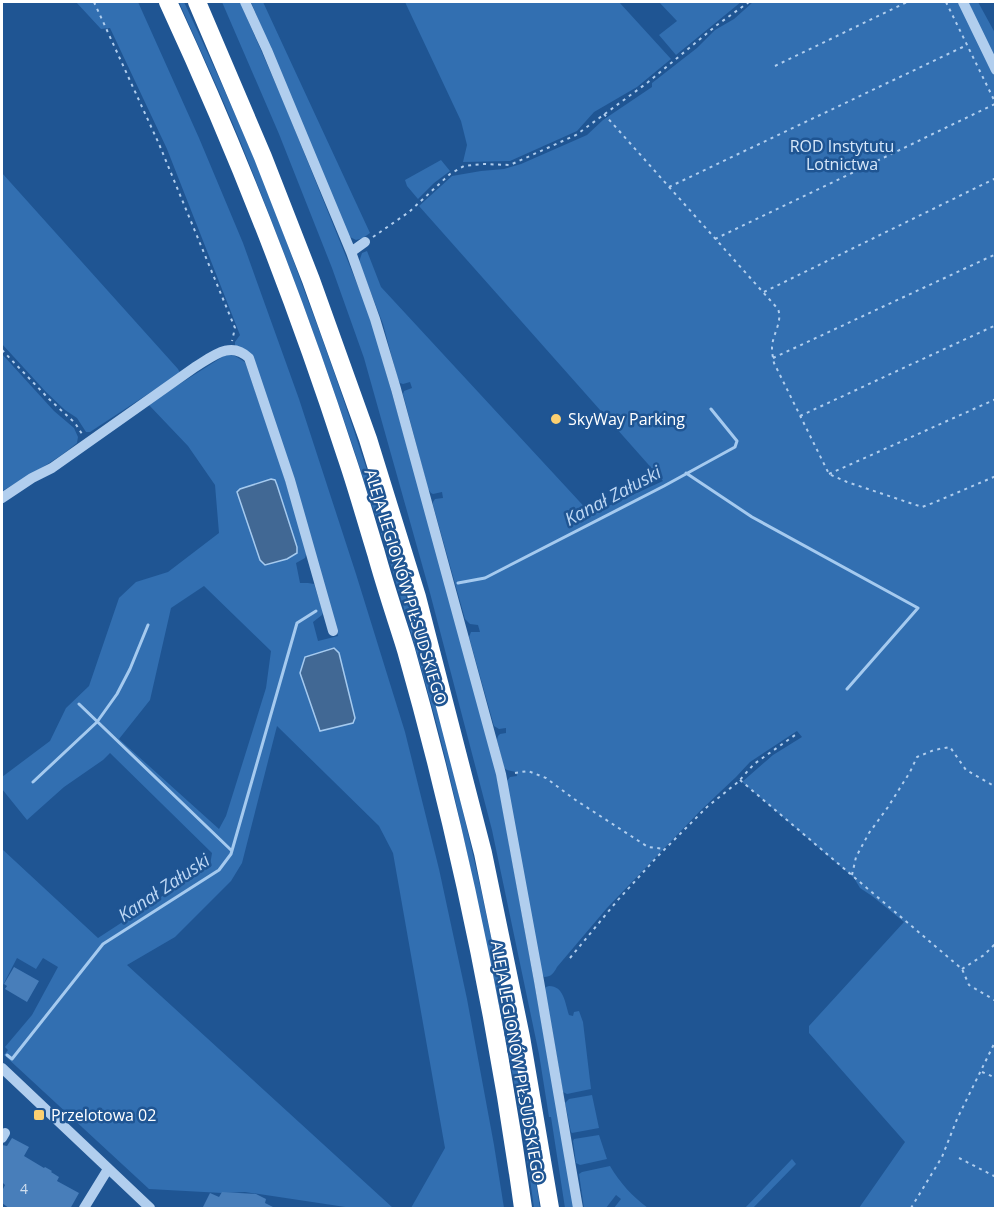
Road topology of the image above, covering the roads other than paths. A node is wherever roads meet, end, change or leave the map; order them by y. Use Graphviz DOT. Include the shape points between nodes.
graph roads {
  1 [pos="168,2"];
  2 [pos="197,2"];
  3 [pos="245,2"];
  4 [pos="963,2"];
  5 [pos="996,70"];
  6 [pos="365,242"];
  7 [pos="351,252"];
  8 [pos="2,498"];
  9 [pos="333,631"];
  10 [pos="2,1068"];
  11 [pos="108,1169"];
  12 [pos="84,1209"];
  13 [pos="150,1209"];
  14 [pos="523,1209"];
  15 [pos="550,1209"];
  16 [pos="578,1209"];
  1 -- 14 [label="highway, ALEJA LEGIONÓW PIŁSUDSKIEGO" via="286,285 346,457 405,650 481,958"];
  2 -- 15 [label="highway, ALEJA LEGIONÓW PIŁSUDSKIEGO" via="311,280 368,439 417,597 483,853 521,1037"];
  3 -- 7 [label="street"];
  4 -- 5 [label="street"];
  6 -- 7 [label="street"];
  7 -- 16 [label="street" via="396,388 501,774"];
  8 -- 9 [label="street" via="52,468 214,354 230,349 243,352 249,358 290,480"];
  10 -- 11 [label="street"];
  11 -- 12 [label="street"];
  11 -- 13 [label="street"];
}
